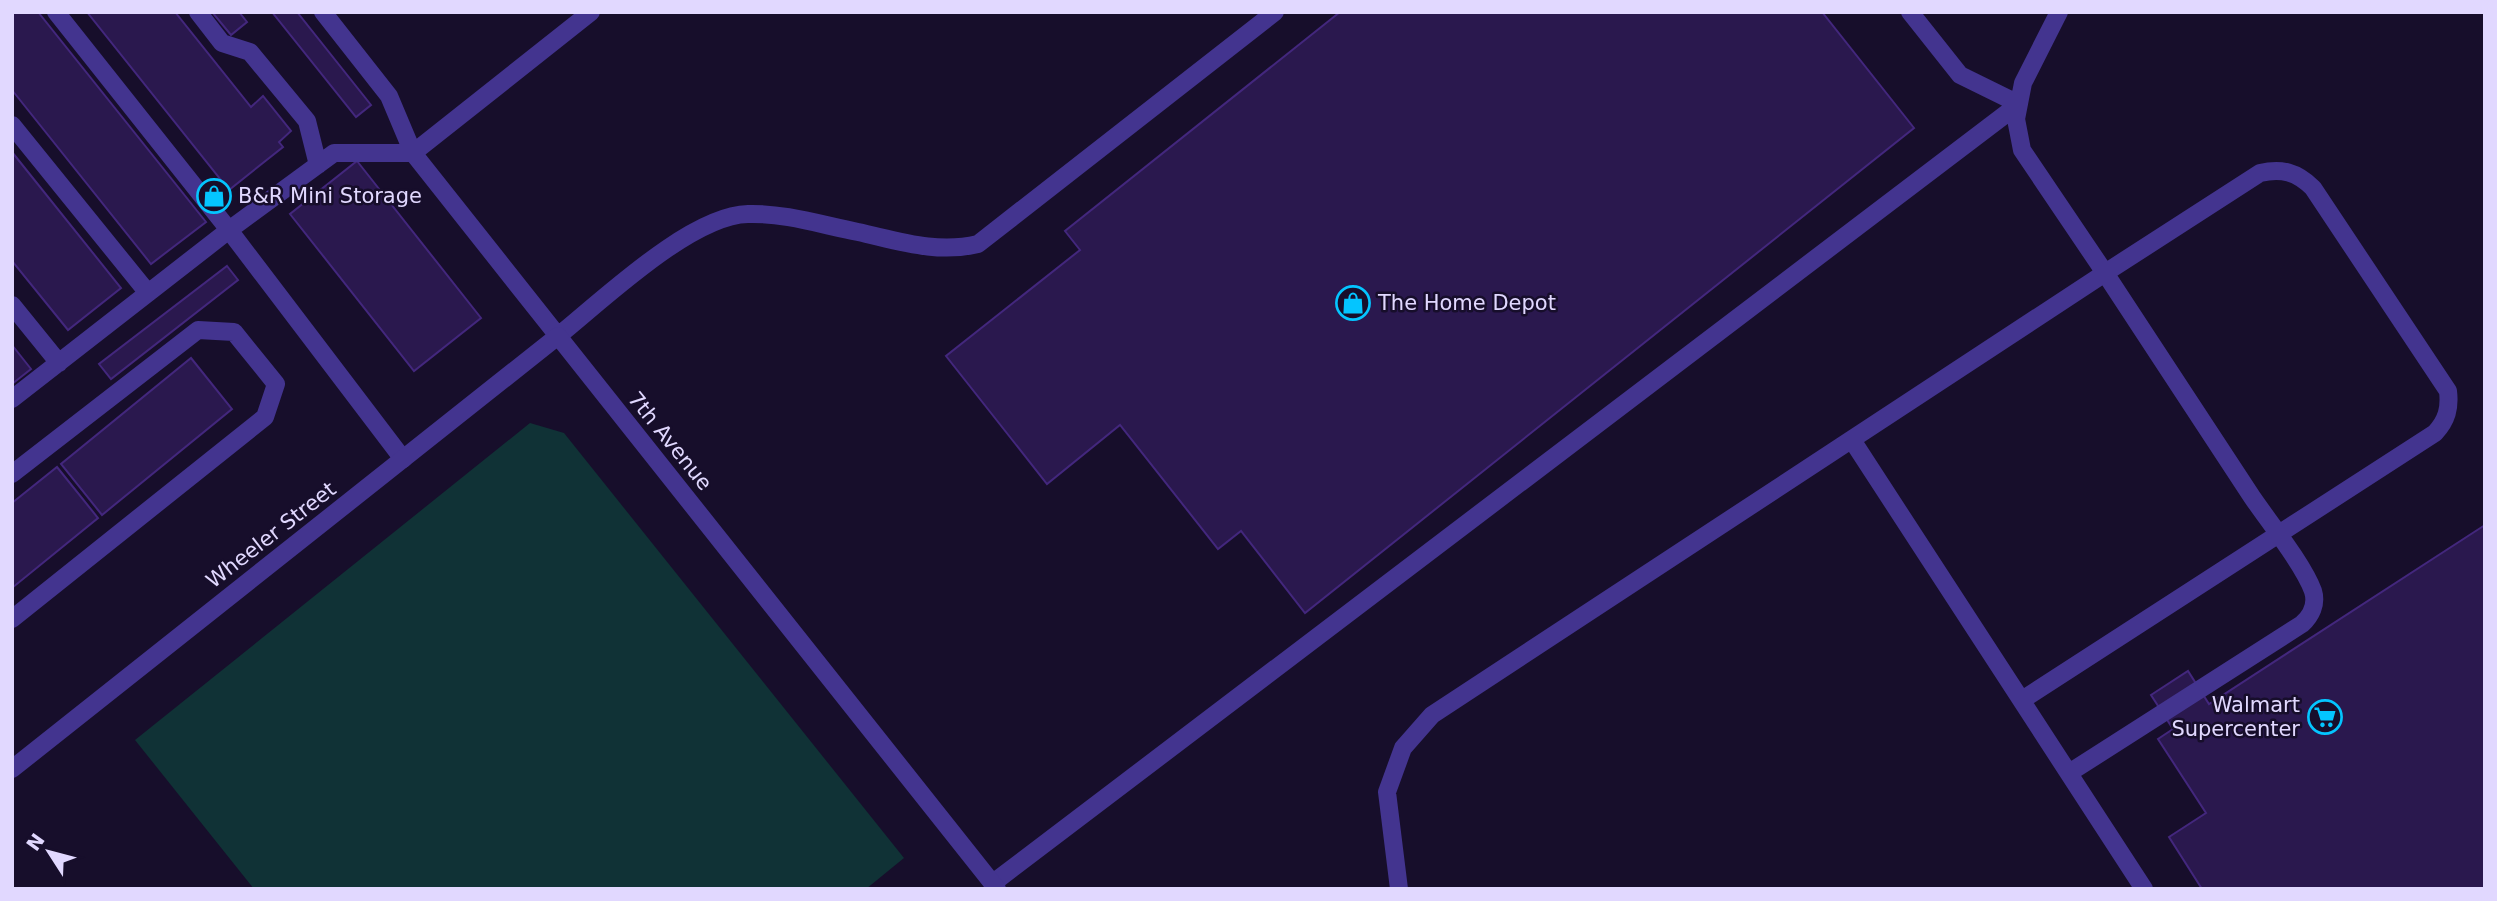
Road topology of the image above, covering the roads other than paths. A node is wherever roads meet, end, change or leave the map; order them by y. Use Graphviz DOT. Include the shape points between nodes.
graph roads {
  1 [pos="56,12"];
  2 [pos="198,12"];
  3 [pos="591,12"];
  4 [pos="1275,12"];
  5 [pos="1910,12"];
  6 [pos="2059,12"];
  7 [pos="328,14"];
  8 [pos="2019,104"];
  9 [pos="12,125"];
  10 [pos="413,153"];
  11 [pos="318,165"];
  12 [pos="229,230"];
  13 [pos="2105,272"];
  14 [pos="148,293"];
  15 [pos="12,305"];
  16 [pos="558,336"];
  17 [pos="59,363"];
  18 [pos="12,399"];
  19 [pos="1852,440"];
  20 [pos="403,459"];
  21 [pos="12,474"];
  22 [pos="2278,535"];
  23 [pos="12,619"];
  24 [pos="2022,700"];
  25 [pos="12,769"];
  26 [pos="2069,773"];
  27 [pos="995,886"];
  28 [pos="1399,889"];
  29 [pos="2144,889"];
  1 -- 12 [label="street"];
  2 -- 11 [label="street" via="222,43 250,52 307,121"];
  3 -- 10 [label="street"];
  4 -- 16 [label="street, Wheeler Street" via="978,244 953,250 927,247 786,217 746,214 706,224 672,246"];
  5 -- 8 [label="street" via="1960,75"];
  6 -- 8 [label="street" via="2023,83"];
  7 -- 10 [label="street, 7th Avenue" via="389,96"];
  8 -- 13 [label="street" via="2016,119 2022,150"];
  8 -- 27 [label="street"];
  9 -- 14 [label="street"];
  10 -- 11 [label="street" via="334,153"];
  10 -- 16 [label="street, 7th Avenue"];
  11 -- 12 [label="street"];
  12 -- 14 [label="street"];
  12 -- 20 [label="street"];
  13 -- 19 [label="street"];
  13 -- 22 [label="street"];
  13 -- 22 [label="street" via="2260,173 2289,172 2313,188 2448,391 2448,414 2435,433"];
  14 -- 17 [label="street"];
  15 -- 17 [label="street"];
  16 -- 20 [label="street, Wheeler Street"];
  16 -- 27 [label="street, 7th Avenue"];
  17 -- 18 [label="street"];
  19 -- 24 [label="street"];
  19 -- 28 [label="street" via="1432,715 1403,748 1387,792"];
  20 -- 25 [label="street, Wheeler Street"];
  21 -- 23 [label="street" via="198,330 233,332 276,384 265,417"];
  22 -- 24 [label="street"];
  22 -- 26 [label="street" via="2314,594 2308,618"];
  24 -- 26 [label="street"];
  26 -- 29 [label="street"];
}
